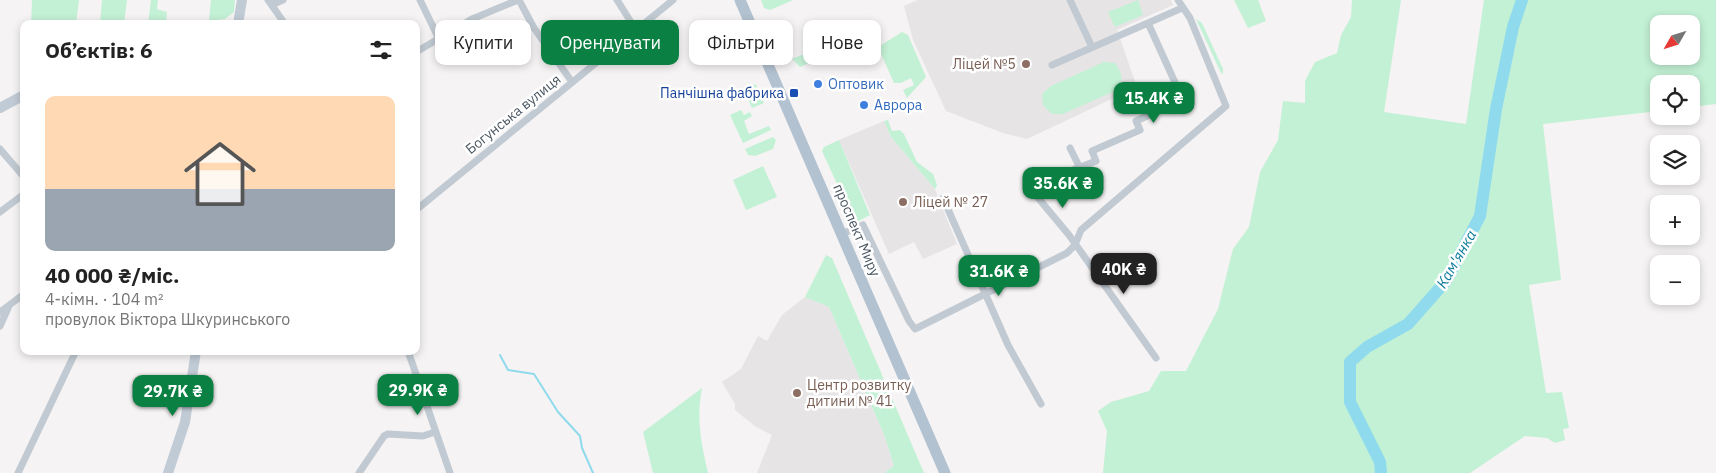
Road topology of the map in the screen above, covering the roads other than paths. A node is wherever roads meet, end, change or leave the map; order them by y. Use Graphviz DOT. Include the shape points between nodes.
graph roads {
  1 [pos="242,0"];
  2 [pos="268,0"];
  3 [pos="283,0"];
  4 [pos="420,0"];
  5 [pos="518,0"];
  6 [pos="617,0"];
  7 [pos="673,0"];
  8 [pos="740,0"];
  9 [pos="1070,0"];
  10 [pos="1178,0"];
  11 [pos="1182,8"];
  12 [pos="239,20"];
  13 [pos="282,20"];
  14 [pos="475,20"];
  15 [pos="630,20"];
  16 [pos="648,20"];
  17 [pos="1148,23"];
  18 [pos="435,31"];
  19 [pos="435,39"];
  20 [pos="1092,48"];
  21 [pos="420,49"];
  22 [pos="593,65"];
  23 [pos="1052,65"];
  24 [pos="572,82"];
  25 [pos="20,97"];
  26 [pos="0,108"];
  27 [pos="1070,148"];
  28 [pos="0,149"];
  29 [pos="1080,168"];
  30 [pos="20,172"];
  31 [pos="20,197"];
  32 [pos="943,198"];
  33 [pos="420,207"];
  34 [pos="0,212"];
  35 [pos="842,234"];
  36 [pos="1075,245"];
  37 [pos="985,294"];
  38 [pos="20,297"];
  39 [pos="10,304"];
  40 [pos="0,312"];
  41 [pos="0,326"];
  42 [pos="74,355"];
  43 [pos="195,355"];
  44 [pos="409,355"];
  45 [pos="1156,358"];
  46 [pos="1040,404"];
  47 [pos="435,432"];
  48 [pos="18,473"];
  49 [pos="168,473"];
  50 [pos="359,473"];
  51 [pos="450,473"];
  52 [pos="945,473"];
  1 -- 12 [label="street"];
  2 -- 3 [label="street" via="276,3"];
  2 -- 13 [label="street"];
  4 -- 18 [label="street"];
  5 -- 14 [label="street"];
  5 -- 24 [label="street"];
  6 -- 15 [label="street"];
  7 -- 16 [label="street, Богунська вулиця"];
  8 -- 35 [label="main road, проспект Миру"];
  9 -- 20 [label="street"];
  10 -- 11 [label="street"];
  11 -- 17 [label="street"];
  11 -- 36 [label="street" via="1190,18 1226,106 1081,230"];
  17 -- 20 [label="street"];
  17 -- 29 [label="street" via="1183,100 1136,121 1140,130 1092,151 1096,161"];
  19 -- 21 [label="street"];
  20 -- 23 [label="street"];
  22 -- 24 [label="street, Богунська вулиця"];
  24 -- 33 [label="street, Богунська вулиця"];
  25 -- 26 [label="street"];
  27 -- 29 [label="street"];
  28 -- 30 [label="street"];
  29 -- 36 [label="street" via="1029,187"];
  31 -- 34 [label="street"];
  32 -- 37 [label="street"];
  35 -- 37 [label="street" via="863,225 915,328"];
  35 -- 52 [label="main road, проспект Миру"];
  36 -- 37 [label="street" via="1066,253"];
  36 -- 45 [label="street"];
  37 -- 46 [label="street"];
  38 -- 39 [label="street"];
  39 -- 40 [label="street"];
  39 -- 41 [label="street"];
  42 -- 48 [label="street"];
  43 -- 49 [label="street" via="185,422"];
  44 -- 47 [label="street"];
  47 -- 50 [label="street" via="423,436 384,436"];
  47 -- 51 [label="street"];
}
